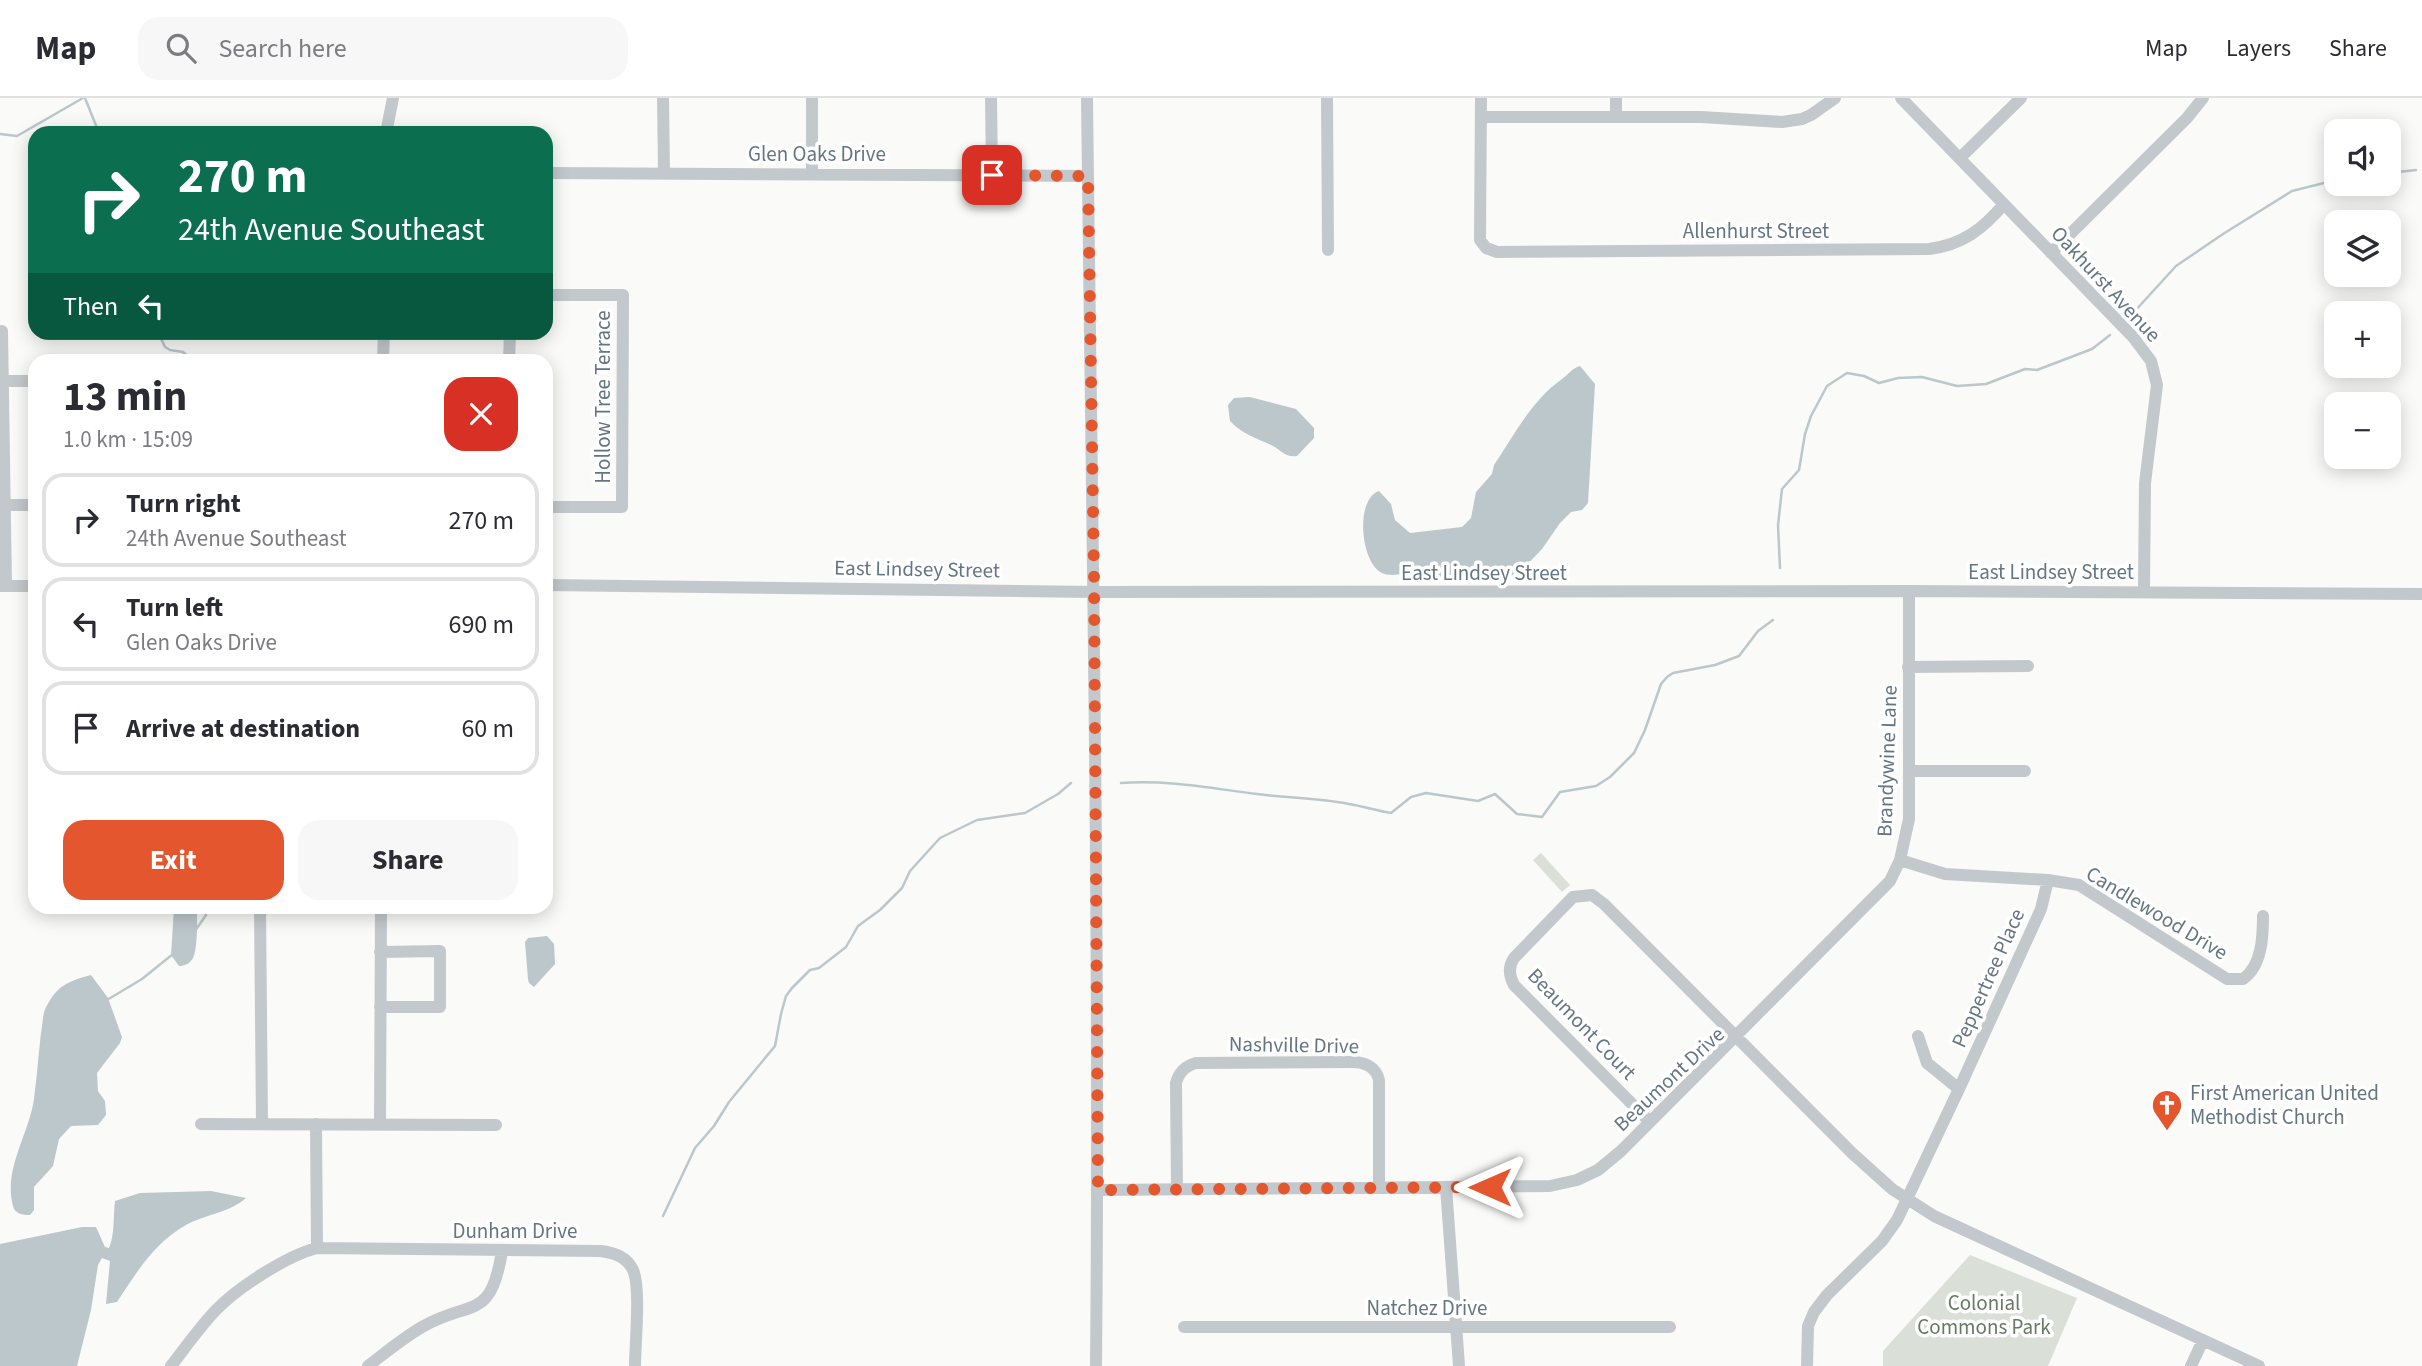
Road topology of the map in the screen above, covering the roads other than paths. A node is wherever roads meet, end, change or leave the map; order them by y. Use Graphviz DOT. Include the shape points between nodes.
graph roads {
  1 [pos="393,98"];
  2 [pos="663,98"];
  3 [pos="812,98"];
  4 [pos="991,98"];
  5 [pos="1087,98"];
  6 [pos="1327,98"];
  7 [pos="1481,98"];
  8 [pos="1616,98"];
  9 [pos="1835,98"];
  10 [pos="1901,98"];
  11 [pos="2021,98"];
  12 [pos="2203,98"];
  13 [pos="1481,117"];
  14 [pos="1616,117"];
  15 [pos="388,126"];
  16 [pos="1960,158"];
  17 [pos="553,173"];
  18 [pos="664,173"];
  19 [pos="811,173"];
  20 [pos="992,175"];
  21 [pos="1088,176"];
  22 [pos="2004,204"];
  23 [pos="1328,250"];
  24 [pos="2052,253"];
  25 [pos="553,295"];
  26 [pos="2,331"];
  27 [pos="28,381"];
  28 [pos="3,382"];
  29 [pos="5,505"];
  30 [pos="28,505"];
  31 [pos="553,507"];
  32 [pos="553,585"];
  33 [pos="3,586"];
  34 [pos="28,586"];
  35 [pos="1909,591"];
  36 [pos="2144,591"];
  37 [pos="1094,592"];
  38 [pos="2422,594"];
  39 [pos="2028,666"];
  40 [pos="1909,667"];
  41 [pos="1909,771"];
  42 [pos="2025,771"];
  43 [pos="1900,860"];
  44 [pos="2048,880"];
  45 [pos="260,914"];
  46 [pos="382,914"];
  47 [pos="2263,916"];
  48 [pos="380,952"];
  49 [pos="380,1007"];
  50 [pos="1737,1036"];
  51 [pos="1918,1036"];
  52 [pos="1959,1089"];
  53 [pos="1650,1122"];
  54 [pos="201,1124"];
  55 [pos="262,1124"];
  56 [pos="316,1124"];
  57 [pos="380,1124"];
  58 [pos="496,1125"];
  59 [pos="1379,1187"];
  60 [pos="1446,1187"];
  61 [pos="1177,1188"];
  62 [pos="1098,1190"];
  63 [pos="1907,1200"];
  64 [pos="317,1248"];
  65 [pos="502,1251"];
  66 [pos="1184,1327"];
  67 [pos="1456,1327"];
  68 [pos="1671,1327"];
  69 [pos="2203,1340"];
  70 [pos="171,1366"];
  71 [pos="368,1366"];
  72 [pos="635,1366"];
  73 [pos="1096,1366"];
  74 [pos="1459,1366"];
  75 [pos="1807,1366"];
  76 [pos="2191,1366"];
  77 [pos="2259,1366"];
  1 -- 15 [label="street"];
  2 -- 18 [label="street"];
  3 -- 19 [label="street"];
  4 -- 20 [label="street"];
  5 -- 21 [label="street"];
  6 -- 23 [label="street"];
  7 -- 13 [label="street"];
  8 -- 14 [label="street"];
  9 -- 14 [label="street" via="1811,115 1783,122"];
  10 -- 16 [label="street, Oakhurst Avenue"];
  11 -- 16 [label="street"];
  12 -- 24 [label="street"];
  13 -- 14 [label="street"];
  13 -- 22 [label="street, Allenhurst Street" via="1480,240 1492,251 1928,249 1970,237"];
  16 -- 22 [label="street, Oakhurst Avenue"];
  17 -- 18 [label="street, Glen Oaks Drive"];
  18 -- 19 [label="street, Glen Oaks Drive"];
  19 -- 20 [label="street, Glen Oaks Drive"];
  20 -- 21 [label="street, Glen Oaks Drive"];
  21 -- 37 [label="street"];
  22 -- 24 [label="street, Oakhurst Avenue"];
  24 -- 36 [label="street, Oakhurst Avenue" via="2151,361 2157,385 2145,483"];
  25 -- 31 [label="street, Hollow Tree Terrace" via="623,295 622,507"];
  26 -- 28 [label="street"];
  27 -- 28 [label="street"];
  28 -- 29 [label="street"];
  29 -- 30 [label="street"];
  29 -- 33 [label="street"];
  32 -- 37 [label="street, East Lindsey Street"];
  33 -- 34 [label="street"];
  35 -- 36 [label="street, East Lindsey Street"];
  35 -- 37 [label="street, East Lindsey Street"];
  35 -- 40 [label="street, Brandywine Lane"];
  36 -- 38 [label="street, East Lindsey Street"];
  37 -- 62 [label="street"];
  39 -- 40 [label="street"];
  40 -- 41 [label="street, Brandywine Lane"];
  41 -- 42 [label="street"];
  41 -- 43 [label="street, Brandywine Lane" via="1908,830"];
  43 -- 44 [label="street, Candlewood Drive" via="1945,874"];
  43 -- 50 [label="street, Brandywine Lane" via="1884,888"];
  44 -- 47 [label="street, Candlewood Drive" via="2091,892 2233,981 2243,979 2255,967 2263,939"];
  44 -- 52 [label="street, Peppertree Place" via="2040,909"];
  45 -- 55 [label="street"];
  46 -- 48 [label="street"];
  48 -- 49 [label="street"];
  48 -- 49 [label="street" via="440,951 440,1007"];
  49 -- 57 [label="street"];
  50 -- 53 [label="street, Beaumont Drive"];
  50 -- 53 [label="street, Beaumont Court" via="1598,898 1586,894 1573,897 1514,958 1511,979"];
  50 -- 63 [label="street, Beaumont Drive" via="1853,1153"];
  51 -- 52 [label="street" via="1927,1063"];
  52 -- 63 [label="street, Peppertree Place"];
  53 -- 60 [label="street, Beaumont Drive" via="1606,1164 1577,1180 1550,1186"];
  54 -- 55 [label="street"];
  55 -- 56 [label="street"];
  56 -- 57 [label="street"];
  56 -- 64 [label="street"];
  57 -- 58 [label="street"];
  59 -- 60 [label="street, Beaumont Drive"];
  59 -- 61 [label="street, Beaumont Drive"];
  59 -- 61 [label="street, Nashville Drive" via="1378,1074 1359,1062 1196,1063 1181,1071 1176,1083"];
  60 -- 67 [label="street"];
  61 -- 62 [label="street, Beaumont Drive"];
  62 -- 73 [label="street"];
  63 -- 69 [label="street, Beaumont Drive"];
  63 -- 75 [label="street, Peppertree Place" via="1889,1234 1814,1312 1808,1326"];
  64 -- 65 [label="street, Dunham Drive"];
  64 -- 70 [label="street" via="279,1264 232,1296"];
  65 -- 71 [label="street" via="496,1282 482,1301 422,1327"];
  65 -- 72 [label="street, Dunham Drive" via="601,1251 622,1257 634,1272 636,1284"];
  66 -- 67 [label="street, Natchez Drive"];
  67 -- 68 [label="street, Natchez Drive"];
  67 -- 74 [label="street"];
  69 -- 76 [label="street"];
  69 -- 77 [label="street, Beaumont Drive"];
}
